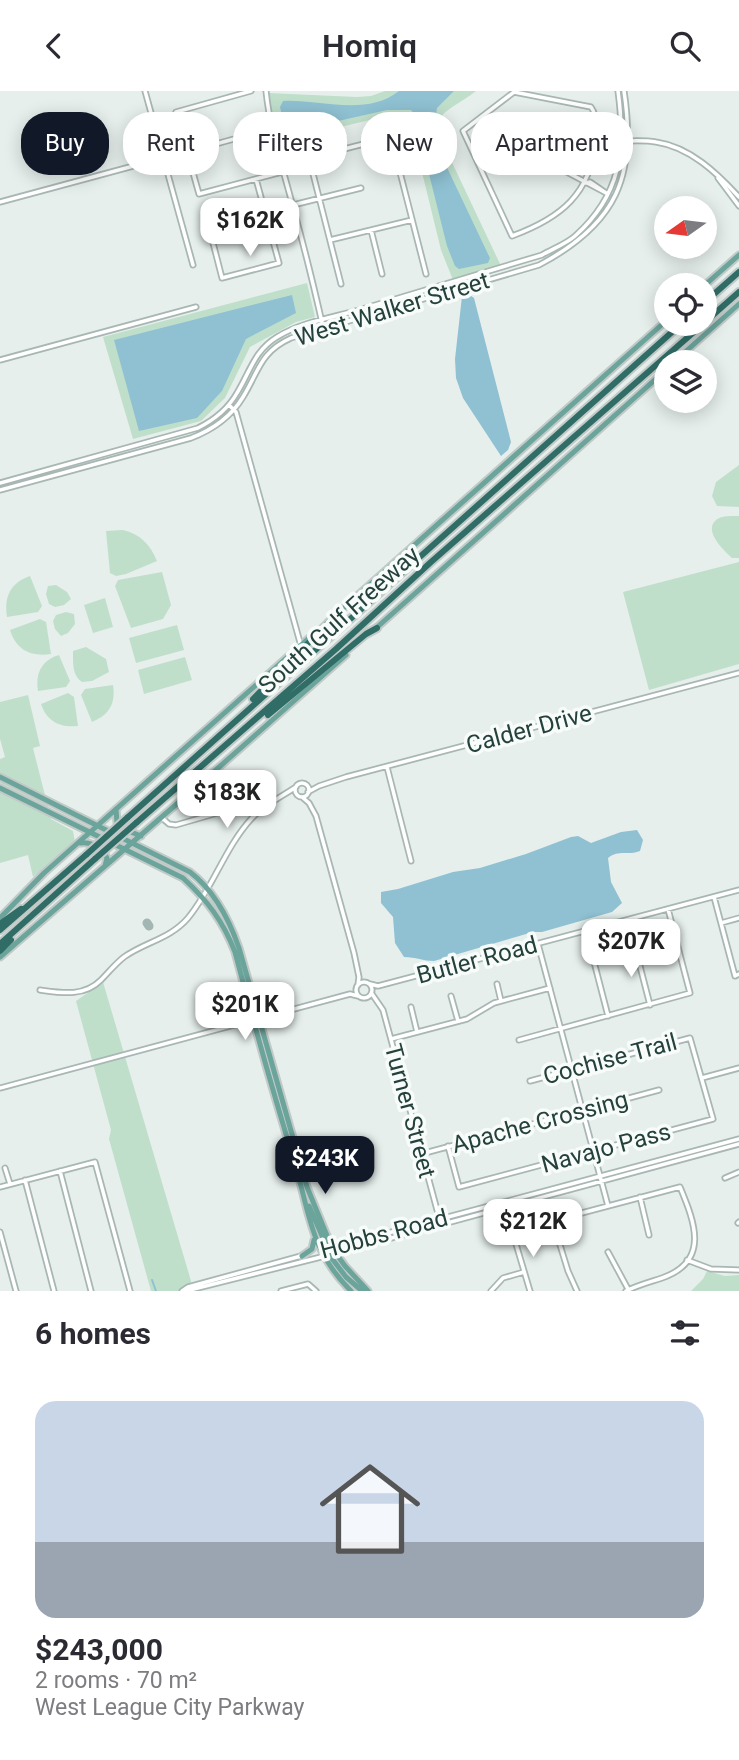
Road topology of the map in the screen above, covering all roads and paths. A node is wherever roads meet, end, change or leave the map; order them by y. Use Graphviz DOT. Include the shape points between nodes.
graph roads {
  1 [pos="145,91"];
  2 [pos="251,91"];
  3 [pos="266,91"];
  4 [pos="618,91"];
  5 [pos="624,91"];
  6 [pos="514,92"];
  7 [pos="238,93"];
  8 [pos="151,112"];
  9 [pos="176,112"];
  10 [pos="268,112"];
  11 [pos="620,112"];
  12 [pos="626,112"];
  13 [pos="633,141"];
  14 [pos="123,169"];
  15 [pos="168,175"];
  16 [pos="194,175"];
  17 [pos="271,175"];
  18 [pos="283,175"];
  19 [pos="572,175"];
  20 [pos="616,175"];
  21 [pos="622,175"];
  22 [pos="717,176"];
  23 [pos="256,179"];
  24 [pos="585,182"];
  25 [pos="361,188"];
  26 [pos="608,194"];
  27 [pos="613,197"];
  28 [pos="739,197"];
  29 [pos="319,199"];
  30 [pos="0,202"];
  31 [pos="293,205"];
  32 [pos="739,206"];
  33 [pos="266,220"];
  34 [pos="412,220"];
  35 [pos="371,230"];
  36 [pos="330,240"];
  37 [pos="541,255"];
  38 [pos="739,255"];
  39 [pos="193,265"];
  40 [pos="539,265"];
  41 [pos="739,272"];
  42 [pos="382,274"];
  43 [pos="426,274"];
  44 [pos="717,274"];
  45 [pos="341,284"];
  46 [pos="717,291"];
  47 [pos="739,292"];
  48 [pos="402,297"];
  49 [pos="404,304"];
  50 [pos="739,304"];
  51 [pos="196,307"];
  52 [pos="717,311"];
  53 [pos="321,321"];
  54 [pos="323,327"];
  55 [pos="654,332"];
  56 [pos="667,336"];
  57 [pos="689,336"];
  58 [pos="687,350"];
  59 [pos="0,360"];
  60 [pos="654,381"];
  61 [pos="229,405"];
  62 [pos="234,409"];
  63 [pos="0,483"];
  64 [pos="0,490"];
  65 [pos="339,613"];
  66 [pos="377,628"];
  67 [pos="301,646"];
  68 [pos="739,673"];
  69 [pos="205,747"];
  70 [pos="387,767"];
  71 [pos="0,777"];
  72 [pos="182,784"];
  73 [pos="306,784"];
  74 [pos="319,786"];
  75 [pos="296,787"];
  76 [pos="0,788"];
  77 [pos="308,793"];
  78 [pos="283,796"];
  79 [pos="300,796"];
  80 [pos="309,803"];
  81 [pos="116,809"];
  82 [pos="256,814"];
  83 [pos="162,818"];
  84 [pos="72,824"];
  85 [pos="98,827"];
  86 [pos="90,833"];
  87 [pos="141,835"];
  88 [pos="79,843"];
  89 [pos="132,844"];
  90 [pos="125,850"];
  91 [pos="411,861"];
  92 [pos="103,869"];
  93 [pos="208,887"];
  94 [pos="739,890"];
  95 [pos="202,895"];
  96 [pos="714,897"];
  97 [pos="26,907"];
  98 [pos="668,909"];
  99 [pos="0,918"];
  100 [pos="739,918"];
  101 [pos="0,923"];
  102 [pos="720,923"];
  103 [pos="23,924"];
  104 [pos="0,930"];
  105 [pos="538,943"];
  106 [pos="0,944"];
  107 [pos="635,947"];
  108 [pos="0,951"];
  109 [pos="0,957"];
  110 [pos="593,958"];
  111 [pos="737,975"];
  112 [pos="359,977"];
  113 [pos="367,983"];
  114 [pos="497,984"];
  115 [pos="378,986"];
  116 [pos="357,987"];
  117 [pos="550,988"];
  118 [pos="40,990"];
  119 [pos="372,993"];
  120 [pos="350,994"];
  121 [pos="358,996"];
  122 [pos="451,996"];
  123 [pos="368,998"];
  124 [pos="376,1000"];
  125 [pos="501,1001"];
  126 [pos="650,1005"];
  127 [pos="411,1007"];
  128 [pos="608,1016"];
  129 [pos="255,1019"];
  130 [pos="458,1021"];
  131 [pos="561,1029"];
  132 [pos="417,1032"];
  133 [pos="391,1039"];
  134 [pos="519,1040"];
  135 [pos="739,1068"];
  136 [pos="572,1069"];
  137 [pos="702,1078"];
  138 [pos="530,1081"];
  139 [pos="0,1088"];
  140 [pos="659,1090"];
  141 [pos="583,1110"];
  142 [pos="288,1129"];
  143 [pos="739,1139"];
  144 [pos="739,1144"];
  145 [pos="448,1146"];
  146 [pos="709,1149"];
  147 [pos="594,1151"];
  148 [pos="421,1154"];
  149 [pos="5,1168"];
  150 [pos="60,1171"];
  151 [pos="739,1172"];
  152 [pos="601,1178"];
  153 [pos="725,1178"];
  154 [pos="24,1180"];
  155 [pos="301,1183"];
  156 [pos="10,1184"];
  157 [pos="0,1187"];
  158 [pos="640,1198"];
  159 [pos="608,1206"];
  160 [pos="440,1221"];
  161 [pos="0,1232"];
  162 [pos="513,1234"];
  163 [pos="649,1234"];
  164 [pos="314,1237"];
  165 [pos="328,1252"];
  166 [pos="608,1252"];
  167 [pos="302,1256"];
  168 [pos="687,1260"];
  169 [pos="739,1270"];
  170 [pos="524,1272"];
  171 [pos="219,1281"];
  172 [pos="16,1291"];
  173 [pos="54,1291"];
  174 [pos="91,1291"];
  175 [pos="130,1291"];
  176 [pos="184,1291"];
  177 [pos="222,1291"];
  178 [pos="281,1291"];
  179 [pos="316,1291"];
  180 [pos="351,1291"];
  181 [pos="362,1291"];
  182 [pos="368,1291"];
  183 [pos="491,1291"];
  184 [pos="530,1291"];
  185 [pos="577,1291"];
  186 [pos="628,1291"];
  1 -- 8 [label="street"];
  2 -- 7 [label="street"];
  3 -- 10 [label="street"];
  4 -- 11 [label="street, West Walker Street"];
  5 -- 12 [label="street, West Walker Street"];
  6 -- 24 [label="street" via="593,109 595,147"];
  6 -- 24 [label="street" via="463,131 512,236 561,212"];
  7 -- 9 [label="street"];
  13 -- 22 [label="street" via="681,148"];
  14 -- 30 [label="street"];
  15 -- 39 [label="street"];
  16 -- 23 [label="street" via="199,194"];
  17 -- 23 [label="street"];
  18 -- 31 [label="street"];
  19 -- 24 [label="street"];
  20 -- 26 [label="street, West Walker Street"];
  21 -- 27 [label="street, West Walker Street"];
  22 -- 28 [label="street"];
  22 -- 32 [label="street"];
  23 -- 33 [label="street"];
  24 -- 26 [label="street"];
  25 -- 29 [label="street"];
  26 -- 27 [label="street"];
  26 -- 37 [label="street, West Walker Street" via="573,238"];
  27 -- 40 [label="street, West Walker Street" via="598,223 580,241"];
  29 -- 31 [label="street"];
  29 -- 34 [label="street" via="309,158 391,137"];
  29 -- 36 [label="street"];
  31 -- 53 [label="street"];
  33 -- 33 [label="street" via="211,235 222,277 279,263"];
  34 -- 35 [label="street"];
  34 -- 43 [label="street"];
  35 -- 36 [label="street"];
  35 -- 42 [label="street"];
  36 -- 45 [label="street"];
  37 -- 40 [label="street"];
  37 -- 48 [label="street, West Walker Street"];
  38 -- 44 [label="main road"];
  40 -- 49 [label="street, West Walker Street"];
  41 -- 46 [label="highway"];
  47 -- 52 [label="highway, South Gulf Freeway"];
  48 -- 49 [label="street"];
  48 -- 53 [label="street, West Walker Street"];
  49 -- 54 [label="street, West Walker Street"];
  50 -- 58 [label="main road"];
  51 -- 59 [label="street"];
  53 -- 54 [label="street"];
  53 -- 61 [label="street, West Walker Street" via="279,336 261,349"];
  54 -- 62 [label="street, West Walker Street" via="282,342 266,354"];
  55 -- 65 [label="main road"];
  56 -- 69 [label="highway, South Gulf Freeway"];
  57 -- 72 [label="highway, South Gulf Freeway"];
  60 -- 66 [label="main road"];
  61 -- 62 [label="street"];
  61 -- 63 [label="street, West Walker Street" via="189,431"];
  62 -- 64 [label="street, West Walker Street" via="213,428 191,438"];
  62 -- 67 [label="street"];
  65 -- 67 [label="main road"];
  65 -- 69 [label="highway"];
  66 -- 72 [label="highway"];
  66 -- 83 [label="main road"];
  67 -- 81 [label="main road"];
  68 -- 70 [label="street, Calder Drive"];
  69 -- 97 [label="highway, South Gulf Freeway, bridge"];
  70 -- 74 [label="street, Calder Drive"];
  70 -- 91 [label="street"];
  71 -- 85 [label="main road"];
  72 -- 103 [label="highway, South Gulf Freeway, bridge"];
  73 -- 74 [label="street, Calder Drive"];
  73 -- 75 [label="street"];
  73 -- 77 [label="street"];
  74 -- 77 [label="street, Calder Drive"];
  75 -- 78 [label="street"];
  75 -- 79 [label="street"];
  76 -- 84 [label="main road"];
  77 -- 79 [label="street, Calder Drive"];
  77 -- 80 [label="street"];
  78 -- 79 [label="street"];
  78 -- 82 [label="street"];
  79 -- 80 [label="street"];
  80 -- 112 [label="street"];
  81 -- 85 [label="main road"];
  81 -- 87 [label="main road" via="117,823"];
  82 -- 83 [label="street" via="245,806 176,825"];
  82 -- 93 [label="street"];
  83 -- 87 [label="main road"];
  84 -- 86 [label="main road"];
  84 -- 88 [label="main road"];
  85 -- 86 [label="main road"];
  85 -- 89 [label="main road"];
  86 -- 88 [label="main road"];
  86 -- 90 [label="main road"];
  87 -- 89 [label="main road"];
  88 -- 92 [label="main road" via="101,849 107,858"];
  88 -- 99 [label="main road"];
  89 -- 90 [label="main road"];
  89 -- 93 [label="main road" via="190,872"];
  90 -- 92 [label="main road"];
  90 -- 95 [label="main road" via="183,878"];
  92 -- 109 [label="main road"];
  93 -- 95 [label="street"];
  93 -- 129 [label="main road" via="235,935"];
  94 -- 96 [label="street, Butler Road"];
  95 -- 118 [label="street" via="178,927 125,956 91,987 69,993"];
  95 -- 129 [label="main road" via="227,932"];
  96 -- 98 [label="street, Butler Road"];
  96 -- 102 [label="street"];
  97 -- 101 [label="highway"];
  97 -- 104 [label="highway, South Gulf Freeway"];
  98 -- 105 [label="street, Butler Road"];
  98 -- 126 [label="street" via="690,993"];
  100 -- 102 [label="street"];
  102 -- 111 [label="street"];
  103 -- 106 [label="highway, South Gulf Freeway"];
  103 -- 108 [label="highway"];
  105 -- 115 [label="street, Butler Road"];
  105 -- 117 [label="street"];
  107 -- 126 [label="street"];
  110 -- 128 [label="street"];
  112 -- 113 [label="street"];
  112 -- 116 [label="street"];
  113 -- 115 [label="street, Butler Road"];
  113 -- 116 [label="street"];
  113 -- 119 [label="street, Turner Street"];
  114 -- 125 [label="street"];
  115 -- 119 [label="street, Butler Road"];
  116 -- 120 [label="street"];
  116 -- 121 [label="street"];
  117 -- 125 [label="street"];
  117 -- 131 [label="street"];
  119 -- 123 [label="street, Butler Road"];
  119 -- 124 [label="street, Turner Street"];
  120 -- 121 [label="street"];
  120 -- 129 [label="street"];
  121 -- 123 [label="street"];
  122 -- 130 [label="street"];
  123 -- 124 [label="street"];
  124 -- 133 [label="street, Turner Street"];
  125 -- 130 [label="street"];
  126 -- 128 [label="street"];
  127 -- 132 [label="street"];
  128 -- 131 [label="street"];
  129 -- 139 [label="street"];
  129 -- 142 [label="main road"];
  130 -- 132 [label="street"];
  131 -- 134 [label="street"];
  131 -- 136 [label="street"];
  132 -- 133 [label="street"];
  133 -- 148 [label="street, Turner Street"];
  135 -- 137 [label="street"];
  136 -- 137 [label="street, Cochise Trail" via="690,1038"];
  136 -- 138 [label="street, Cochise Trail"];
  136 -- 141 [label="street"];
  137 -- 147 [label="street, Navajo Pass" via="713,1119"];
  140 -- 141 [label="street, Apache Crossing"];
  141 -- 145 [label="street, Apache Crossing"];
  141 -- 147 [label="street"];
  142 -- 155 [label="main road"];
  142 -- 165 [label="main road"];
  143 -- 146 [label="street, Hobbs Road"];
  144 -- 146 [label="street, Hobbs Road"];
  145 -- 147 [label="street, Navajo Pass" via="459,1187"];
  145 -- 148 [label="street, Apache Crossing"];
  146 -- 152 [label="street, Hobbs Road"];
  147 -- 152 [label="street"];
  148 -- 160 [label="street, Turner Street"];
  149 -- 156 [label="street"];
  150 -- 154 [label="street"];
  150 -- 174 [label="street"];
  150 -- 175 [label="street" via="95,1162"];
  151 -- 153 [label="street"];
  152 -- 159 [label="street"];
  152 -- 160 [label="street, Hobbs Road"];
  154 -- 156 [label="street"];
  154 -- 173 [label="street"];
  155 -- 164 [label="main road"];
  155 -- 165 [label="main road"];
  156 -- 157 [label="street"];
  158 -- 159 [label="street"];
  158 -- 163 [label="street"];
  158 -- 168 [label="street" via="680,1187 696,1233"];
  159 -- 185 [label="street" via="554,1222"];
  160 -- 165 [label="street, Hobbs Road"];
  161 -- 172 [label="street"];
  162 -- 170 [label="street"];
  164 -- 165 [label="main road"];
  164 -- 167 [label="main road" via="312,1249"];
  165 -- 167 [label="street, Hobbs Road"];
  165 -- 171 [label="street, Hobbs Road"];
  165 -- 180 [label="main road"];
  165 -- 181 [label="main road"];
  165 -- 182 [label="main road"];
  166 -- 186 [label="street"];
  167 -- 171 [label="street, Hobbs Road"];
  168 -- 169 [label="street" via="711,1269"];
  168 -- 186 [label="street" via="663,1278"];
  170 -- 183 [label="street" via="503,1277"];
  170 -- 184 [label="street"];
  171 -- 176 [label="street, Hobbs Road"];
  171 -- 177 [label="street"];
  178 -- 179 [label="street" via="307,1284"];
}
